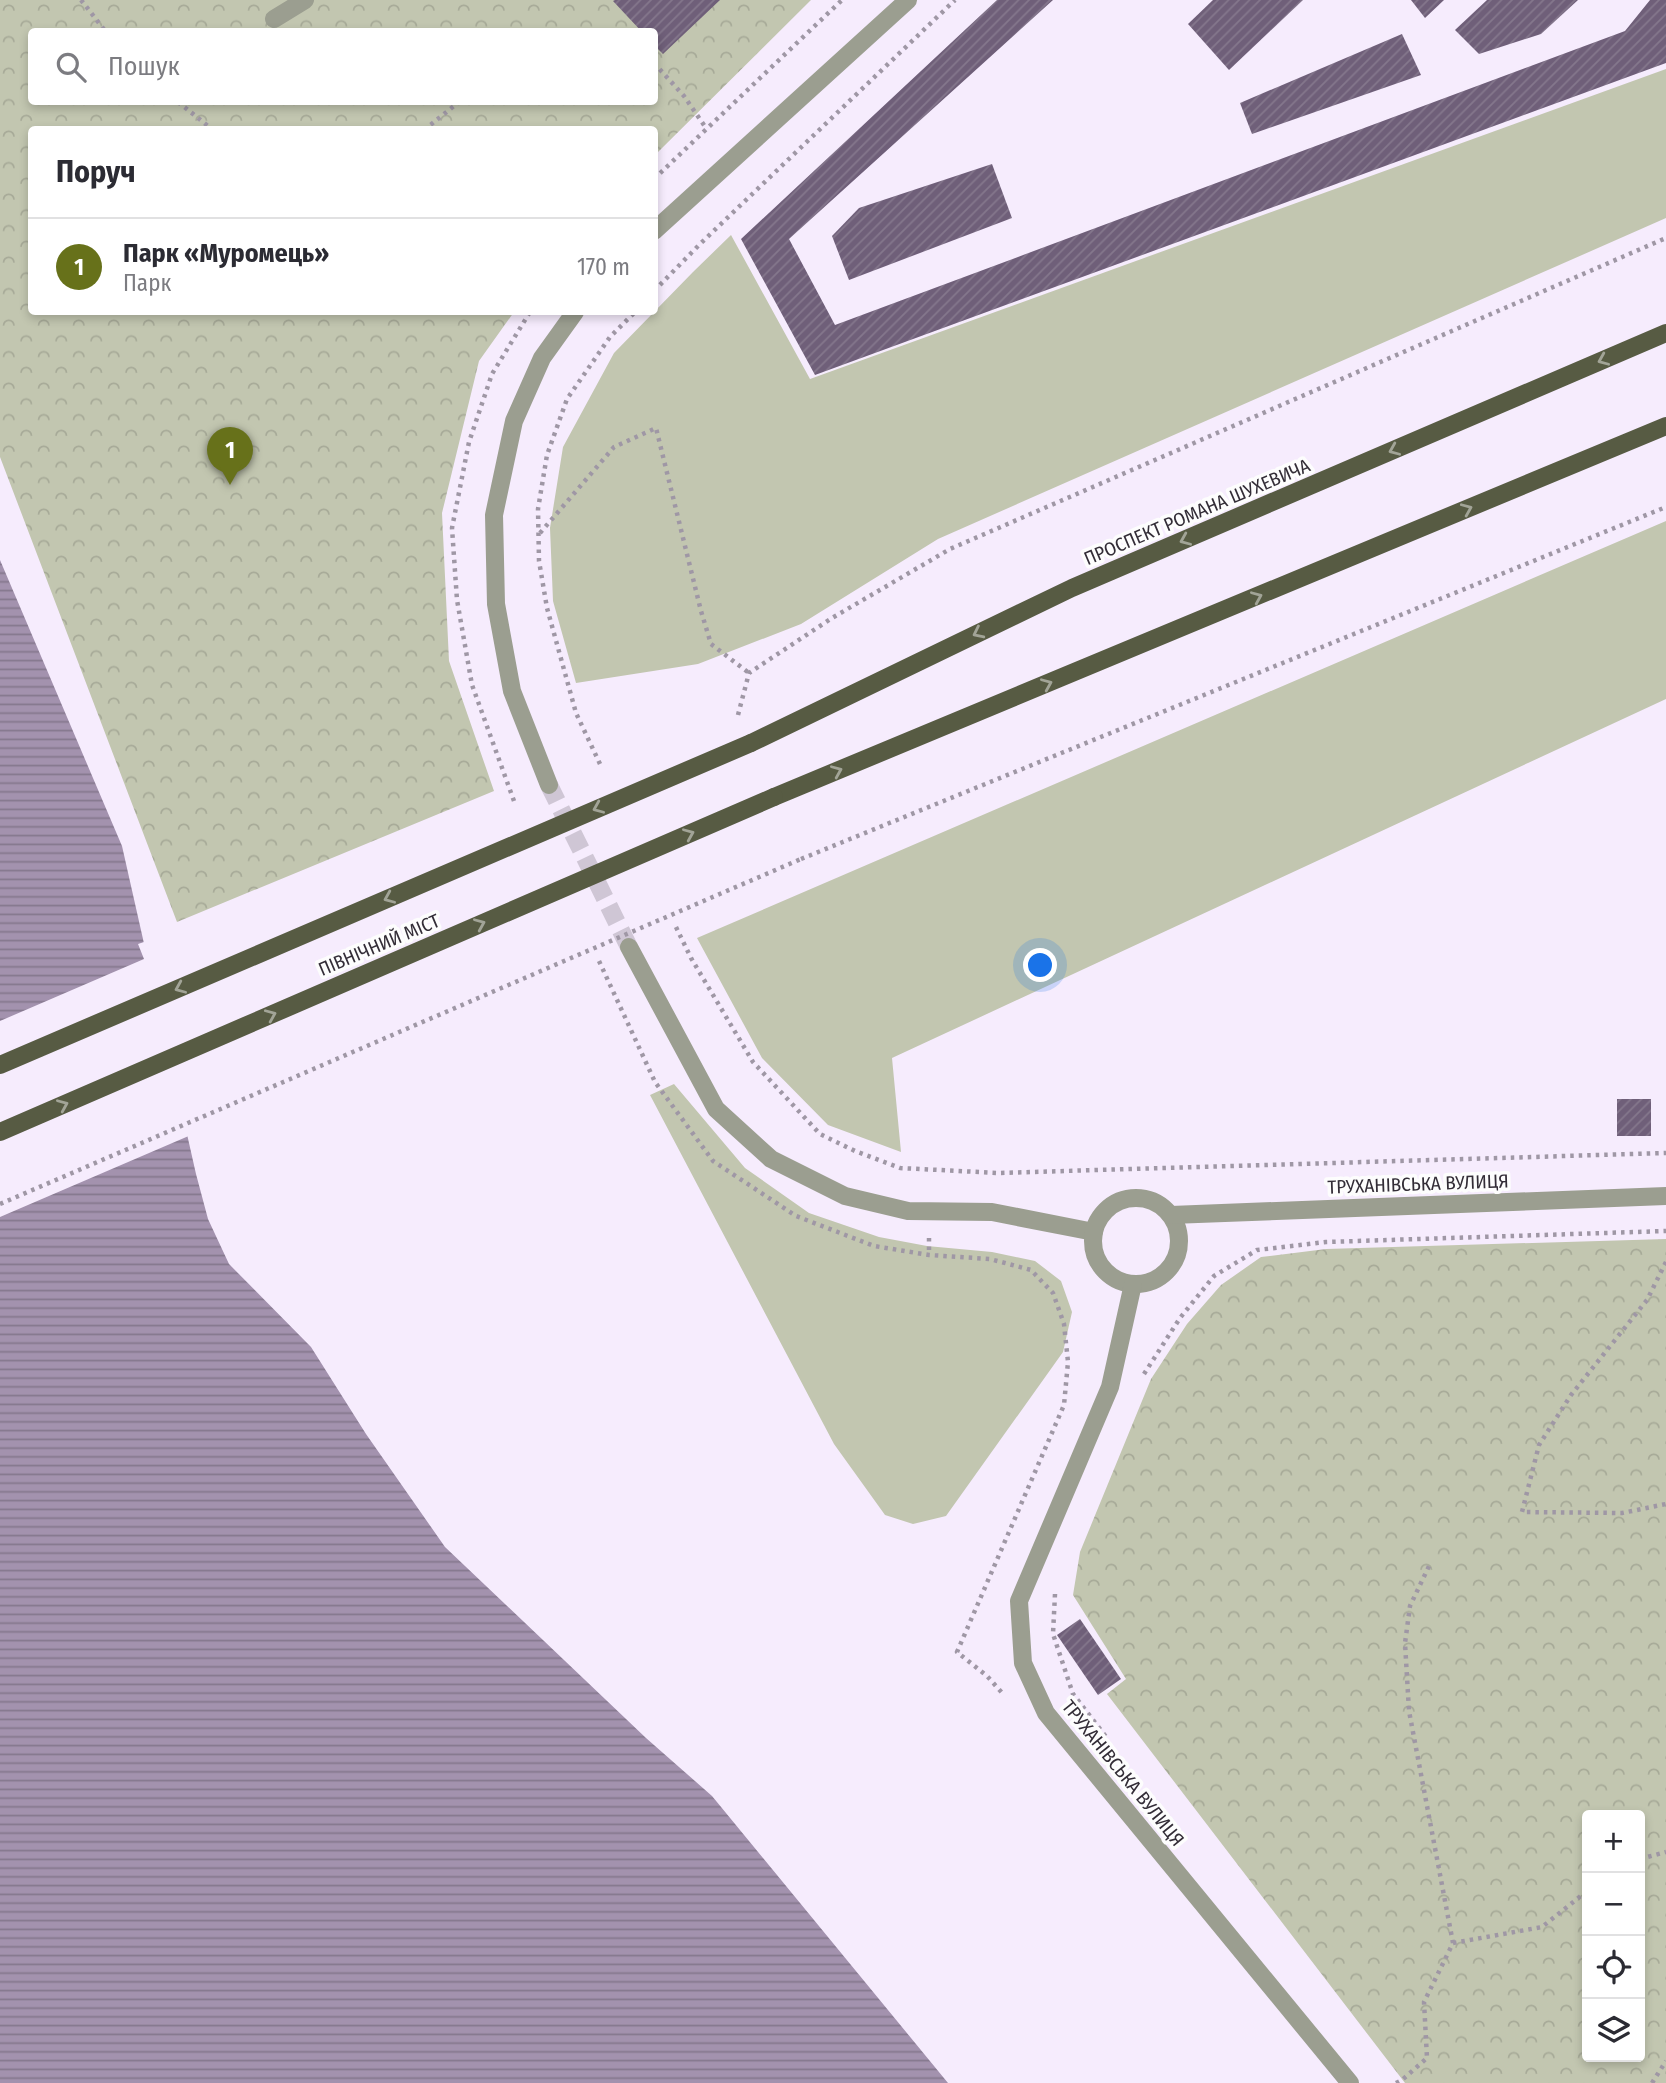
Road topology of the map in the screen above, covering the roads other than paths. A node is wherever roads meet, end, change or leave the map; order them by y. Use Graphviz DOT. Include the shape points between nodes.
graph roads {
  1 [pos="305,0"];
  2 [pos="908,0"];
  3 [pos="274,19"];
  4 [pos="658,227"];
  5 [pos="573,315"];
  6 [pos="1666,333"];
  7 [pos="1666,426"];
  8 [pos="751,743"];
  9 [pos="549,785"];
  10 [pos="629,947"];
  11 [pos="0,1065"];
  12 [pos="0,1132"];
  13 [pos="1666,1195"];
  14 [pos="1171,1215"];
  15 [pos="1094,1232"];
  16 [pos="1133,1284"];
  17 [pos="1350,2083"];
  1 -- 3 [label="street"];
  2 -- 4 [label="street"];
  5 -- 9 [label="street" via="542,358 514,421 494,514 496,604 512,691"];
  6 -- 8 [label="main road, ПРОСПЕКТ РОМАНА ШУХЕВИЧА, one-way" via="1072,588"];
  12 -- 7 [label="main road, ПІВНІЧНИЙ МІСТ, one-way, bridge" via="774,797"];
  8 -- 11 [label="main road, ПІВНІЧНИЙ МІСТ, one-way, bridge"];
  10 -- 15 [label="street" via="716,1109 771,1159 845,1196 908,1211 992,1212"];
  13 -- 14 [label="street, ТРУХАНІВСЬКА ВУЛИЦЯ"];
  14 -- 15 [label="street" via="1151,1200 1127,1199 1105,1211"];
  14 -- 16 [label="street" via="1179,1238 1174,1262 1157,1279"];
  15 -- 16 [label="street" via="1093,1244 1102,1267"];
  16 -- 17 [label="street, ТРУХАНІВСЬКА ВУЛИЦЯ" via="1110,1387 1019,1601 1023,1662 1046,1713"];
}
